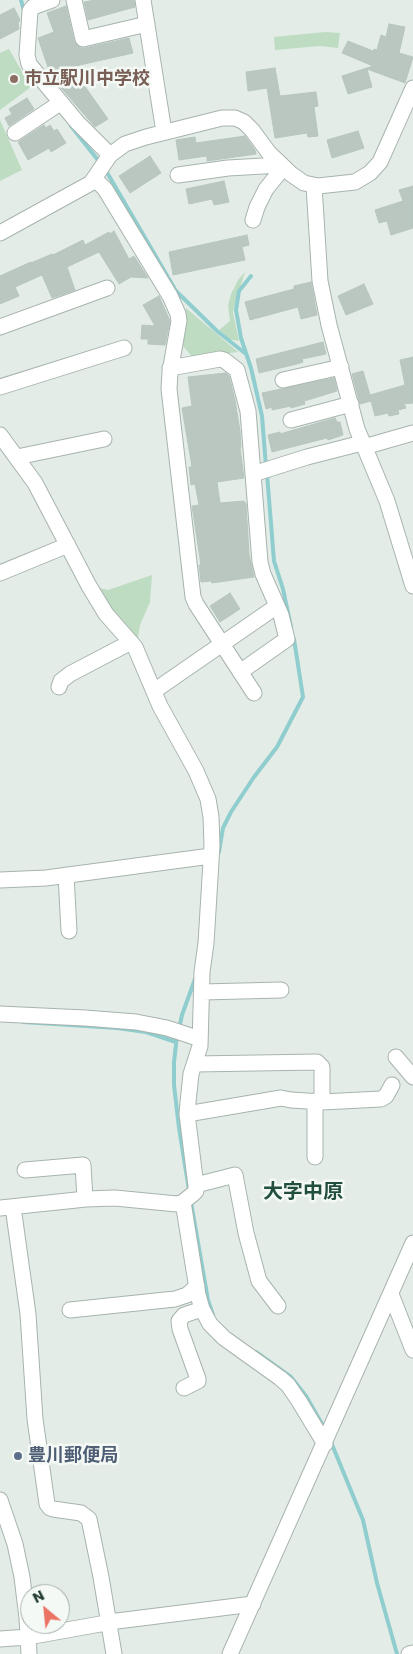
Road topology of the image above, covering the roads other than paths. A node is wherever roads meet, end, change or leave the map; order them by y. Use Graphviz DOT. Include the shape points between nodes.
graph roads {
  1 [pos="52,0"];
  2 [pos="74,0"];
  3 [pos="143,0"];
  4 [pos="147,24"];
  5 [pos="413,88"];
  6 [pos="60,103"];
  7 [pos="164,132"];
  8 [pos="14,133"];
  9 [pos="110,156"];
  10 [pos="282,166"];
  11 [pos="178,175"];
  12 [pos="95,179"];
  13 [pos="314,186"];
  14 [pos="253,220"];
  15 [pos="0,233"];
  16 [pos="107,288"];
  17 [pos="0,327"];
  18 [pos="124,348"];
  19 [pos="340,367"];
  20 [pos="170,368"];
  21 [pos="283,380"];
  22 [pos="0,387"];
  23 [pos="351,404"];
  24 [pos="291,420"];
  25 [pos="413,433"];
  26 [pos="0,434"];
  27 [pos="104,439"];
  28 [pos="363,445"];
  29 [pos="17,457"];
  30 [pos="253,474"];
  31 [pos="68,545"];
  32 [pos="0,573"];
  33 [pos="413,586"];
  34 [pos="277,606"];
  35 [pos="130,642"];
  36 [pos="222,645"];
  37 [pos="240,672"];
  38 [pos="59,687"];
  39 [pos="154,691"];
  40 [pos="254,693"];
  41 [pos="211,856"];
  42 [pos="66,875"];
  43 [pos="0,880"];
  44 [pos="69,931"];
  45 [pos="281,990"];
  46 [pos="202,992"];
  47 [pos="0,1014"];
  48 [pos="200,1039"];
  49 [pos="396,1057"];
  50 [pos="195,1064"];
  51 [pos="413,1077"];
  52 [pos="392,1085"];
  53 [pos="319,1102"];
  54 [pos="187,1114"];
  55 [pos="315,1158"];
  56 [pos="25,1170"];
  57 [pos="196,1184"];
  58 [pos="85,1199"];
  59 [pos="183,1202"];
  60 [pos="6,1208"];
  61 [pos="413,1243"];
  62 [pos="197,1286"];
  63 [pos="391,1294"];
  64 [pos="278,1306"];
  65 [pos="202,1309"];
  66 [pos="70,1310"];
  67 [pos="413,1350"];
  68 [pos="184,1388"];
  69 [pos="325,1444"];
  70 [pos="0,1500"];
  71 [pos="253,1604"];
  72 [pos="108,1622"];
  73 [pos="28,1636"];
  74 [pos="0,1639"];
  75 [pos="413,1653"];
  76 [pos="29,1654"];
  77 [pos="114,1654"];
  78 [pos="230,1654"];
  79 [pos="409,1654"];
  1 -- 6 [label="street" via="30,11 27,55 31,67"];
  2 -- 4 [label="street" via="83,39"];
  3 -- 4 [label="street"];
  4 -- 7 [label="street"];
  5 -- 13 [label="street" via="374,170 355,182"];
  6 -- 8 [label="street"];
  6 -- 9 [label="street"];
  7 -- 9 [label="street" via="125,144"];
  7 -- 10 [label="street" via="222,118 235,118 247,125"];
  9 -- 12 [label="street"];
  10 -- 11 [label="street" via="228,168"];
  10 -- 13 [label="street" via="304,183"];
  10 -- 14 [label="street" via="266,189"];
  12 -- 15 [label="street"];
  12 -- 20 [label="street" via="105,189 174,294 178,316"];
  13 -- 19 [label="street" via="321,290"];
  16 -- 17 [label="street"];
  18 -- 22 [label="street"];
  19 -- 21 [label="street"];
  19 -- 23 [label="street"];
  20 -- 30 [label="street" via="220,359 235,368 248,416"];
  20 -- 36 [label="street" via="169,389 192,589 196,604"];
  23 -- 24 [label="street"];
  23 -- 28 [label="street"];
  25 -- 28 [label="street"];
  26 -- 29 [label="street"];
  27 -- 29 [label="street"];
  28 -- 30 [label="street" via="307,457"];
  28 -- 33 [label="street" via="387,501"];
  29 -- 31 [label="street" via="35,483"];
  30 -- 34 [label="street" via="260,562"];
  31 -- 32 [label="street"];
  31 -- 35 [label="street" via="106,614"];
  34 -- 36 [label="street"];
  34 -- 37 [label="street" via="287,639"];
  35 -- 38 [label="street" via="70,674"];
  35 -- 39 [label="street"];
  36 -- 37 [label="street"];
  36 -- 39 [label="street"];
  37 -- 40 [label="street"];
  39 -- 41 [label="street" via="208,799 212,817"];
  41 -- 42 [label="street"];
  41 -- 46 [label="street"];
  42 -- 43 [label="street"];
  42 -- 44 [label="street"];
  45 -- 46 [label="street"];
  46 -- 48 [label="street"];
  47 -- 48 [label="street" via="136,1022"];
  48 -- 50 [label="street"];
  49 -- 51 [label="street"];
  50 -- 53 [label="street" via="317,1062 322,1067"];
  50 -- 54 [label="street" via="189,1085"];
  52 -- 53 [label="street" via="381,1099"];
  53 -- 54 [label="street" via="281,1098"];
  53 -- 55 [label="street"];
  54 -- 57 [label="street"];
  56 -- 58 [label="street" via="83,1164"];
  57 -- 59 [label="street" via="196,1190"];
  57 -- 64 [label="street" via="235,1175 246,1233 260,1280"];
  58 -- 59 [label="street"];
  58 -- 60 [label="street"];
  59 -- 62 [label="street"];
  60 -- 72 [label="street" via="28,1314 35,1419 47,1504 50,1508 81,1513 89,1519"];
  61 -- 63 [label="street"];
  62 -- 65 [label="street"];
  62 -- 66 [label="street" via="187,1295 174,1299"];
  63 -- 67 [label="street"];
  63 -- 69 [label="street"];
  65 -- 68 [label="street" via="184,1315 180,1320 180,1329 198,1378"];
  65 -- 69 [label="street" via="217,1333 288,1386"];
  69 -- 71 [label="street"];
  70 -- 73 [label="street" via="20,1564"];
  71 -- 72 [label="street"];
  71 -- 78 [label="street"];
  72 -- 73 [label="street"];
  72 -- 77 [label="street"];
  73 -- 74 [label="street"];
  73 -- 76 [label="street"];
  75 -- 79 [label="street"];
}
